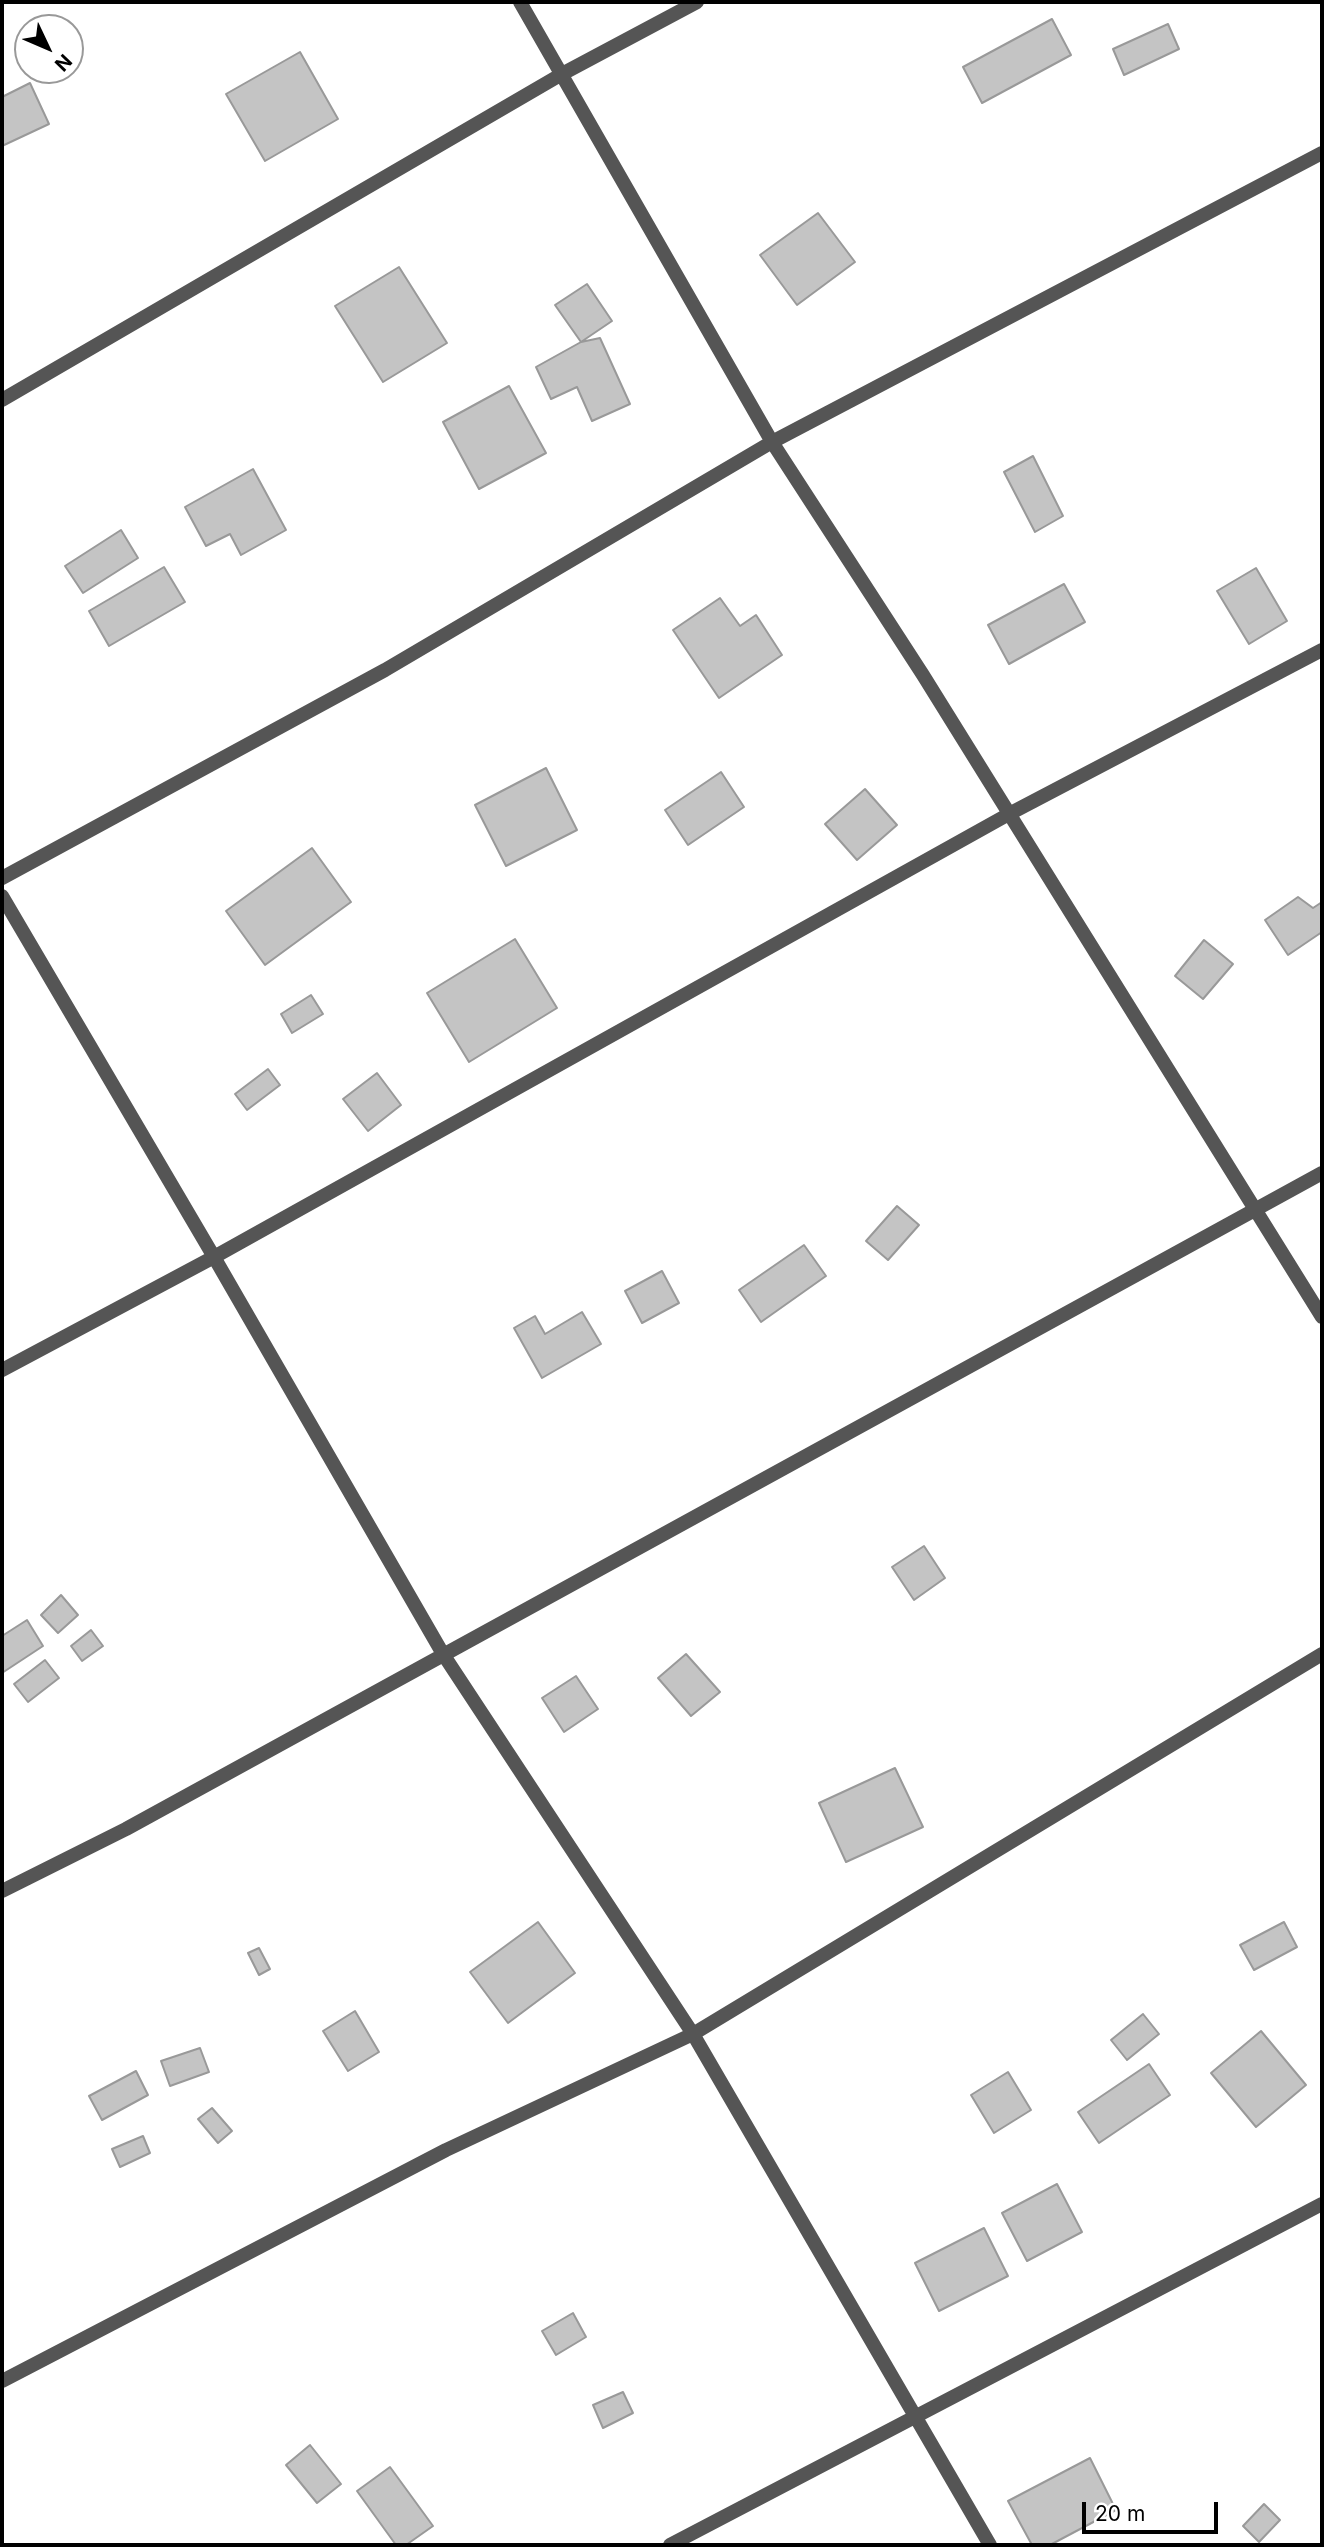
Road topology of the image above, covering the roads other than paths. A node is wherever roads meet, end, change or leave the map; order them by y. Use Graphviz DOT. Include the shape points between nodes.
graph roads {
  1 [pos="520,2"];
  2 [pos="697,2"];
  3 [pos="562,74"];
  4 [pos="1322,153"];
  5 [pos="2,400"];
  6 [pos="772,442"];
  7 [pos="1322,650"];
  8 [pos="1009,814"];
  9 [pos="2,878"];
  10 [pos="2,896"];
  11 [pos="1322,1173"];
  12 [pos="1256,1211"];
  13 [pos="214,1257"];
  14 [pos="1322,1317"];
  15 [pos="2,1370"];
  16 [pos="443,1654"];
  17 [pos="1322,1654"];
  18 [pos="2,1891"];
  19 [pos="694,2034"];
  20 [pos="1322,2204"];
  21 [pos="2,2381"];
  22 [pos="915,2416"];
  23 [pos="670,2545"];
  24 [pos="990,2545"];
  1 -- 3 [label="street"];
  2 -- 3 [label="street"];
  3 -- 5 [label="street"];
  3 -- 6 [label="street"];
  4 -- 6 [label="street"];
  6 -- 8 [label="street"];
  6 -- 9 [label="street" via="385,670"];
  7 -- 8 [label="street"];
  8 -- 12 [label="street"];
  8 -- 13 [label="street"];
  10 -- 13 [label="street"];
  11 -- 12 [label="street"];
  12 -- 14 [label="street"];
  12 -- 16 [label="street"];
  13 -- 15 [label="street"];
  13 -- 16 [label="street"];
  16 -- 18 [label="street" via="126,1829"];
  16 -- 19 [label="street"];
  17 -- 19 [label="street"];
  19 -- 21 [label="street" via="446,2150"];
  19 -- 22 [label="street"];
  20 -- 22 [label="street"];
  22 -- 23 [label="street"];
  22 -- 24 [label="street"];
}
